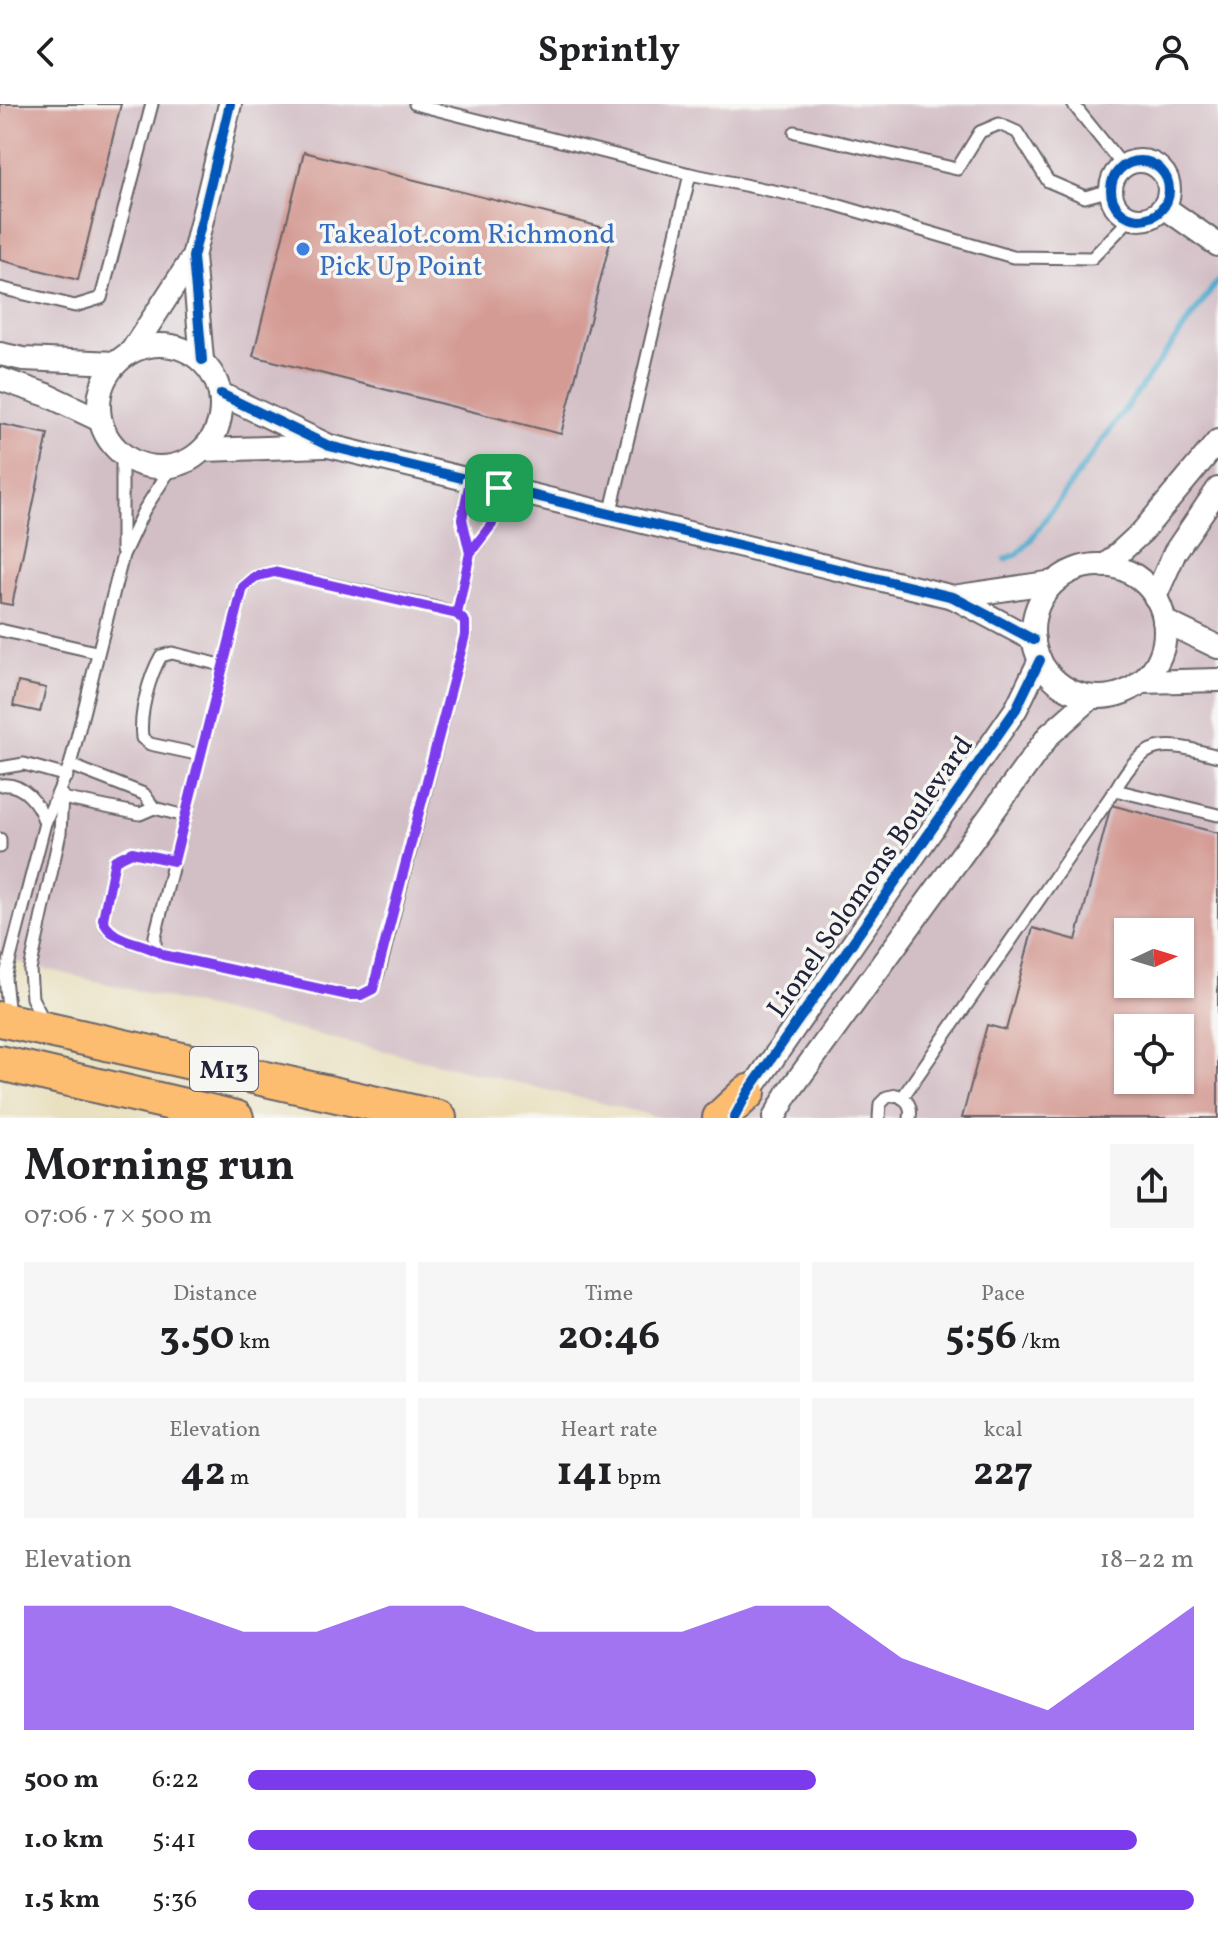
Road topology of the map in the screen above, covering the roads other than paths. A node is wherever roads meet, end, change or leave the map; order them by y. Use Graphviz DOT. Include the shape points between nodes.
graph roads {
  1 [pos="152,104"];
  2 [pos="230,104"];
  3 [pos="415,104"];
  4 [pos="1073,104"];
  5 [pos="795,132"];
  6 [pos="1123,166"];
  7 [pos="690,174"];
  8 [pos="1111,190"];
  9 [pos="1164,207"];
  10 [pos="1131,218"];
  11 [pos="1218,245"];
  12 [pos="193,257"];
  13 [pos="0,288"];
  14 [pos="0,354"];
  15 [pos="124,357"];
  16 [pos="202,360"];
  17 [pos="0,379"];
  18 [pos="221,394"];
  19 [pos="100,420"];
  20 [pos="1218,441"];
  21 [pos="329,446"];
  22 [pos="204,450"];
  23 [pos="122,455"];
  24 [pos="171,468"];
  25 [pos="470,481"];
  26 [pos="499,488"];
  27 [pos="1218,489"];
  28 [pos="610,515"];
  29 [pos="470,553"];
  30 [pos="123,555"];
  31 [pos="1105,566"];
  32 [pos="1054,582"];
  33 [pos="953,597"];
  34 [pos="1155,597"];
  35 [pos="457,614"];
  36 [pos="1164,621"];
  37 [pos="0,630"];
  38 [pos="1218,647"];
  39 [pos="1037,650"];
  40 [pos="96,652"];
  41 [pos="221,665"];
  42 [pos="1218,680"];
  43 [pos="1141,682"];
  44 [pos="1092,697"];
  45 [pos="201,755"];
  46 [pos="1218,756"];
  47 [pos="0,768"];
  48 [pos="69,770"];
  49 [pos="0,785"];
  50 [pos="1115,790"];
  51 [pos="62,794"];
  52 [pos="154,808"];
  53 [pos="1218,815"];
  54 [pos="185,816"];
  55 [pos="45,823"];
  56 [pos="0,839"];
  57 [pos="0,847"];
  58 [pos="174,861"];
  59 [pos="155,949"];
  60 [pos="11,958"];
  61 [pos="0,965"];
  62 [pos="5,1020"];
  63 [pos="49,1030"];
  64 [pos="0,1063"];
  65 [pos="151,1097"];
  66 [pos="902,1098"];
  67 [pos="741,1105"];
  68 [pos="236,1118"];
  69 [pos="439,1118"];
  70 [pos="720,1118"];
  71 [pos="774,1118"];
  72 [pos="879,1118"];
  73 [pos="910,1118"];
  1 -- 13 [label="lane" via="101,298 75,306"];
  2 -- 12 [label="street"];
  3 -- 7 [label="lane"];
  4 -- 6 [label="lane"];
  5 -- 8 [label="lane" via="957,169 980,132 999,124 1017,132 1048,181 1085,197"];
  6 -- 8 [label="street"];
  6 -- 9 [label="street" via="1149,162 1164,172 1169,190"];
  7 -- 10 [label="lane" via="823,201 1013,257 1092,258"];
  7 -- 28 [label="lane"];
  8 -- 10 [label="street" via="1117,207"];
  9 -- 10 [label="street" via="1149,218"];
  9 -- 11 [label="street"];
  12 -- 15 [label="street"];
  12 -- 16 [label="street"];
  14 -- 15 [label="street" via="23,359"];
  15 -- 16 [label="street" via="149,345 168,345"];
  15 -- 19 [label="street" via="104,380"];
  16 -- 18 [label="street"];
  17 -- 19 [label="street"];
  18 -- 21 [label="street"];
  18 -- 22 [label="street" via="216,434"];
  19 -- 23 [label="street"];
  20 -- 31 [label="street" via="1143,531"];
  21 -- 22 [label="street"];
  21 -- 25 [label="street"];
  22 -- 24 [label="street"];
  23 -- 24 [label="street" via="145,466"];
  23 -- 30 [label="lane"];
  24 -- 30 [label="lane"];
  25 -- 26 [label="street"];
  25 -- 29 [label="lane" via="462,519"];
  26 -- 28 [label="street"];
  26 -- 29 [label="lane" via="492,524"];
  27 -- 34 [label="street" via="1175,552"];
  28 -- 33 [label="street"];
  29 -- 35 [label="lane"];
  30 -- 40 [label="lane"];
  31 -- 32 [label="street" via="1072,571"];
  31 -- 34 [label="street" via="1132,573"];
  32 -- 33 [label="street"];
  32 -- 39 [label="street" via="1034,619"];
  33 -- 39 [label="street"];
  34 -- 36 [label="street"];
  35 -- 41 [label="lane" via="274,572 243,587"];
  35 -- 59 [label="lane" via="465,622 465,635 373,989 348,995"];
  36 -- 38 [label="street"];
  36 -- 43 [label="street" via="1162,651"];
  37 -- 40 [label="lane"];
  39 -- 44 [label="street" via="1052,677"];
  39 -- 67 [label="street, Lionel Solomons Boulevard" via="1016,709"];
  40 -- 48 [label="lane"];
  41 -- 45 [label="lane"];
  41 -- 45 [label="lane" via="172,653 161,656 140,727 150,744"];
  42 -- 43 [label="street"];
  43 -- 44 [label="street" via="1115,695"];
  44 -- 71 [label="street" via="1049,735"];
  45 -- 54 [label="lane"];
  46 -- 50 [label="lane" via="1169,743 1152,749 1126,771"];
  47 -- 48 [label="lane" via="24,764"];
  48 -- 51 [label="lane"];
  48 -- 52 [label="lane" via="144,794"];
  49 -- 55 [label="lane" via="26,793"];
  50 -- 53 [label="lane"];
  50 -- 66 [label="lane"];
  51 -- 52 [label="lane" via="140,814"];
  51 -- 55 [label="lane"];
  51 -- 63 [label="lane" via="60,833 30,970 32,998"];
  52 -- 54 [label="lane"];
  54 -- 58 [label="lane"];
  55 -- 60 [label="lane"];
  56 -- 57 [label="lane"];
  58 -- 59 [label="lane"];
  58 -- 59 [label="lane" via="132,852 115,860 105,927"];
  60 -- 61 [label="lane"];
  60 -- 62 [label="lane" via="5,978"];
  62 -- 63 [label="main road, M13"];
  62 -- 65 [label="main road" via="42,1053"];
  63 -- 69 [label="main road, M13"];
  64 -- 65 [label="main road, M13"];
  65 -- 68 [label="main road, M13"];
  66 -- 72 [label="lane" via="887,1097 880,1104"];
  66 -- 73 [label="lane" via="911,1109"];
  67 -- 70 [label="main road"];
}
